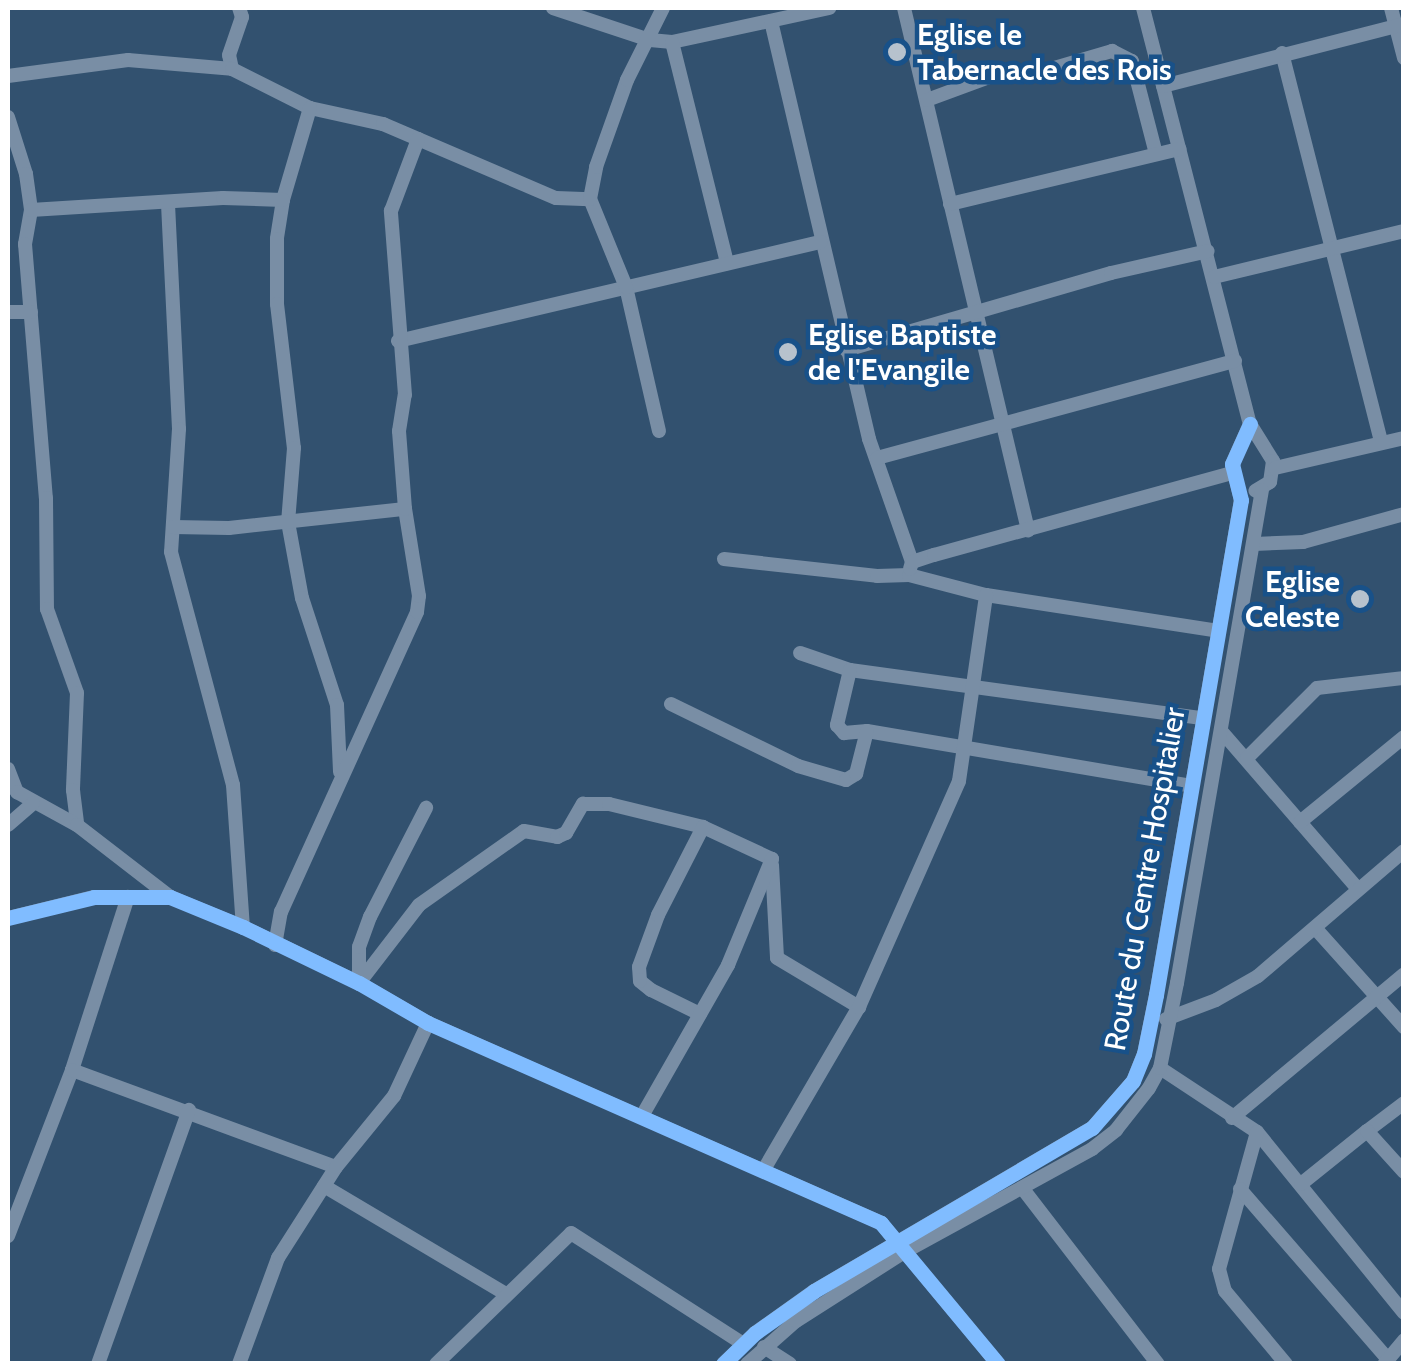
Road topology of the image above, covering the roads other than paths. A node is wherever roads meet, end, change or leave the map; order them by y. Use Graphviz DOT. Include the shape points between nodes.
graph roads {
  1 [pos="240,8"];
  2 [pos="559,8"];
  3 [pos="663,8"];
  4 [pos="829,8"];
  5 [pos="904,8"];
  6 [pos="1144,8"];
  7 [pos="1390,8"];
  8 [pos="770,21"];
  9 [pos="1400,24"];
  10 [pos="650,40"];
  11 [pos="672,42"];
  12 [pos="1282,53"];
  13 [pos="1404,58"];
  14 [pos="232,69"];
  15 [pos="8,76"];
  16 [pos="1164,86"];
  17 [pos="927,100"];
  18 [pos="310,108"];
  19 [pos="8,117"];
  20 [pos="418,139"];
  21 [pos="1179,149"];
  22 [pos="1156,154"];
  23 [pos="590,199"];
  24 [pos="283,200"];
  25 [pos="168,204"];
  26 [pos="950,204"];
  27 [pos="31,210"];
  28 [pos="1404,231"];
  29 [pos="821,242"];
  30 [pos="1330,247"];
  31 [pos="1208,252"];
  32 [pos="727,263"];
  33 [pos="1214,277"];
  34 [pos="626,287"];
  35 [pos="8,312"];
  36 [pos="31,312"];
  37 [pos="978,315"];
  38 [pos="398,342"];
  39 [pos="846,350"];
  40 [pos="1235,361"];
  41 [pos="1005,423"];
  42 [pos="1250,424"];
  43 [pos="659,431"];
  44 [pos="1404,438"];
  45 [pos="1381,442"];
  46 [pos="1240,449"];
  47 [pos="1265,449"];
  48 [pos="877,458"];
  49 [pos="1275,468"];
  50 [pos="1232,473"];
  51 [pos="1240,488"];
  52 [pos="1262,490"];
  53 [pos="405,509"];
  54 [pos="1404,514"];
  55 [pos="288,522"];
  56 [pos="173,526"];
  57 [pos="1028,530"];
  58 [pos="1254,544"];
  59 [pos="724,560"];
  60 [pos="911,568"];
  61 [pos="986,595"];
  62 [pos="1218,631"];
  63 [pos="800,653"];
  64 [pos="850,670"];
  65 [pos="1404,678"];
  66 [pos="971,686"];
  67 [pos="671,704"];
  68 [pos="1202,718"];
  69 [pos="867,731"];
  70 [pos="1222,732"];
  71 [pos="1404,736"];
  72 [pos="966,747"];
  73 [pos="1246,758"];
  74 [pos="8,768"];
  75 [pos="340,778"];
  76 [pos="1190,786"];
  77 [pos="33,803"];
  78 [pos="426,808"];
  79 [pos="1300,822"];
  80 [pos="77,825"];
  81 [pos="8,826"];
  82 [pos="703,827"];
  83 [pos="1404,850"];
  84 [pos="772,860"];
  85 [pos="1358,890"];
  86 [pos="128,897"];
  87 [pos="170,897"];
  88 [pos="8,918"];
  89 [pos="243,928"];
  90 [pos="1316,928"];
  91 [pos="274,945"];
  92 [pos="1404,974"];
  93 [pos="360,983"];
  94 [pos="1376,996"];
  95 [pos="859,1007"];
  96 [pos="700,1014"];
  97 [pos="1171,1018"];
  98 [pos="428,1023"];
  99 [pos="1150,1024"];
  100 [pos="1404,1027"];
  101 [pos="1160,1068"];
  102 [pos="72,1070"];
  103 [pos="1404,1103"];
  104 [pos="189,1110"];
  105 [pos="642,1116"];
  106 [pos="1232,1118"];
  107 [pos="1257,1132"];
  108 [pos="1367,1132"];
  109 [pos="336,1167"];
  110 [pos="762,1172"];
  111 [pos="1404,1172"];
  112 [pos="1301,1184"];
  113 [pos="324,1186"];
  114 [pos="1023,1189"];
  115 [pos="1240,1190"];
  116 [pos="8,1236"];
  117 [pos="903,1246"];
  118 [pos="506,1294"];
  119 [pos="1404,1313"];
  120 [pos="1404,1340"];
  121 [pos="742,1342"];
  122 [pos="764,1348"];
  123 [pos="1386,1361"];
  124 [pos="98,1364"];
  125 [pos="239,1364"];
  126 [pos="436,1364"];
  127 [pos="723,1364"];
  128 [pos="747,1364"];
  129 [pos="790,1364"];
  130 [pos="998,1364"];
  131 [pos="1158,1364"];
  132 [pos="1286,1364"];
  1 -- 14 [label="street"];
  2 -- 10 [label="street"];
  3 -- 10 [label="street"];
  4 -- 8 [label="street"];
  5 -- 17 [label="street"];
  6 -- 16 [label="street"];
  7 -- 9 [label="street"];
  8 -- 11 [label="street"];
  8 -- 29 [label="street"];
  9 -- 12 [label="street"];
  9 -- 13 [label="street"];
  10 -- 11 [label="street"];
  10 -- 23 [label="street" via="627,80"];
  11 -- 32 [label="street"];
  12 -- 16 [label="street"];
  12 -- 30 [label="street"];
  14 -- 15 [label="street" via="128,60"];
  14 -- 18 [label="street"];
  16 -- 21 [label="street"];
  17 -- 22 [label="street" via="1008,70 1027,76 1112,51 1132,61"];
  17 -- 26 [label="street"];
  18 -- 20 [label="street"];
  18 -- 24 [label="street"];
  19 -- 27 [label="street"];
  20 -- 23 [label="street" via="556,198"];
  20 -- 38 [label="street" via="391,211"];
  21 -- 22 [label="street"];
  21 -- 31 [label="street"];
  22 -- 26 [label="street"];
  23 -- 34 [label="street"];
  24 -- 25 [label="street"];
  24 -- 55 [label="street" via="277,304 294,448"];
  25 -- 27 [label="street"];
  25 -- 56 [label="street" via="179,429"];
  26 -- 37 [label="street"];
  27 -- 36 [label="street"];
  28 -- 30 [label="street"];
  29 -- 32 [label="street"];
  29 -- 39 [label="street"];
  30 -- 33 [label="street"];
  30 -- 45 [label="street"];
  31 -- 33 [label="street"];
  31 -- 37 [label="street" via="1111,273"];
  32 -- 34 [label="street"];
  33 -- 40 [label="street"];
  34 -- 38 [label="street"];
  34 -- 43 [label="street"];
  35 -- 36 [label="street"];
  36 -- 80 [label="street" via="47,609 77,693"];
  37 -- 39 [label="street"];
  37 -- 41 [label="street"];
  38 -- 53 [label="street"];
  39 -- 48 [label="street"];
  40 -- 41 [label="street"];
  40 -- 42 [label="street"];
  41 -- 48 [label="street"];
  41 -- 57 [label="street"];
  42 -- 46 [label="street"];
  42 -- 47 [label="street"];
  44 -- 45 [label="street"];
  45 -- 49 [label="street"];
  46 -- 47 [label="street"];
  46 -- 50 [label="street"];
  47 -- 49 [label="street"];
  48 -- 60 [label="street"];
  49 -- 52 [label="street"];
  50 -- 51 [label="street"];
  50 -- 57 [label="street"];
  51 -- 52 [label="street"];
  51 -- 62 [label="street, Route du Centre Hospitalier"];
  52 -- 58 [label="street, Route du Centre Hospitalier"];
  53 -- 55 [label="street"];
  53 -- 75 [label="street" via="416,612"];
  54 -- 58 [label="street" via="1302,542"];
  55 -- 56 [label="street"];
  55 -- 75 [label="street" via="302,598 336,706"];
  56 -- 89 [label="street" via="171,552 233,786"];
  57 -- 60 [label="street"];
  58 -- 70 [label="street, Route du Centre Hospitalier"];
  59 -- 60 [label="street" via="877,576"];
  60 -- 61 [label="street"];
  61 -- 62 [label="street"];
  61 -- 66 [label="street"];
  62 -- 68 [label="street, Route du Centre Hospitalier"];
  63 -- 64 [label="street"];
  64 -- 66 [label="street"];
  64 -- 69 [label="street" via="837,725 844,733"];
  65 -- 73 [label="street" via="1317,688"];
  66 -- 68 [label="street"];
  66 -- 72 [label="street"];
  67 -- 69 [label="street" via="798,766 846,780 856,774"];
  68 -- 76 [label="street, Route du Centre Hospitalier"];
  69 -- 72 [label="street"];
  70 -- 73 [label="street"];
  70 -- 97 [label="street, Route du Centre Hospitalier"];
  71 -- 79 [label="street"];
  72 -- 76 [label="street"];
  72 -- 95 [label="street" via="959,781"];
  73 -- 79 [label="street"];
  74 -- 77 [label="street" via="16,792"];
  75 -- 91 [label="street" via="281,912"];
  76 -- 99 [label="street, Route du Centre Hospitalier"];
  77 -- 80 [label="street"];
  77 -- 81 [label="street"];
  78 -- 93 [label="street" via="370,917 359,947"];
  79 -- 85 [label="street"];
  80 -- 87 [label="street"];
  82 -- 84 [label="street"];
  82 -- 93 [label="street" via="583,804 566,833 524,831 419,905"];
  82 -- 96 [label="street" via="640,967 640,981 651,990"];
  83 -- 85 [label="street"];
  84 -- 95 [label="street" via="777,958"];
  84 -- 96 [label="street"];
  85 -- 90 [label="street"];
  86 -- 87 [label="street"];
  86 -- 88 [label="street" via="94,897"];
  86 -- 102 [label="street"];
  87 -- 89 [label="street"];
  89 -- 91 [label="street"];
  90 -- 94 [label="street"];
  90 -- 97 [label="street" via="1258,976"];
  91 -- 93 [label="street"];
  92 -- 94 [label="street"];
  93 -- 98 [label="street"];
  94 -- 100 [label="street"];
  94 -- 106 [label="street"];
  95 -- 110 [label="street"];
  96 -- 105 [label="street"];
  97 -- 99 [label="street"];
  97 -- 101 [label="street, Route du Centre Hospitalier"];
  98 -- 105 [label="street"];
  98 -- 109 [label="street" via="394,1096"];
  99 -- 117 [label="street, Route du Centre Hospitalier" via="1132,1081 1092,1128"];
  101 -- 106 [label="street"];
  101 -- 114 [label="street, Route du Centre Hospitalier" via="1116,1130"];
  102 -- 104 [label="street"];
  102 -- 116 [label="street"];
  103 -- 108 [label="street"];
  104 -- 109 [label="street"];
  104 -- 124 [label="street"];
  105 -- 110 [label="street"];
  106 -- 107 [label="street"];
  107 -- 112 [label="street"];
  107 -- 115 [label="street"];
  108 -- 111 [label="street"];
  108 -- 112 [label="street"];
  109 -- 113 [label="street"];
  110 -- 117 [label="street" via="881,1223"];
  112 -- 119 [label="street"];
  113 -- 118 [label="street"];
  113 -- 125 [label="street" via="278,1258"];
  114 -- 117 [label="street, Route du Centre Hospitalier"];
  114 -- 131 [label="street"];
  115 -- 123 [label="street"];
  115 -- 132 [label="street" via="1220,1259 1222,1281"];
  117 -- 121 [label="street, Route du Centre Hospitalier" via="814,1291"];
  117 -- 122 [label="street, Route du Centre Hospitalier"];
  117 -- 130 [label="street"];
  118 -- 121 [label="street" via="571,1232"];
  118 -- 126 [label="street"];
  120 -- 123 [label="street"];
  121 -- 127 [label="street, Route du Centre Hospitalier"];
  122 -- 128 [label="street, Route du Centre Hospitalier"];
  122 -- 129 [label="street"];
}
